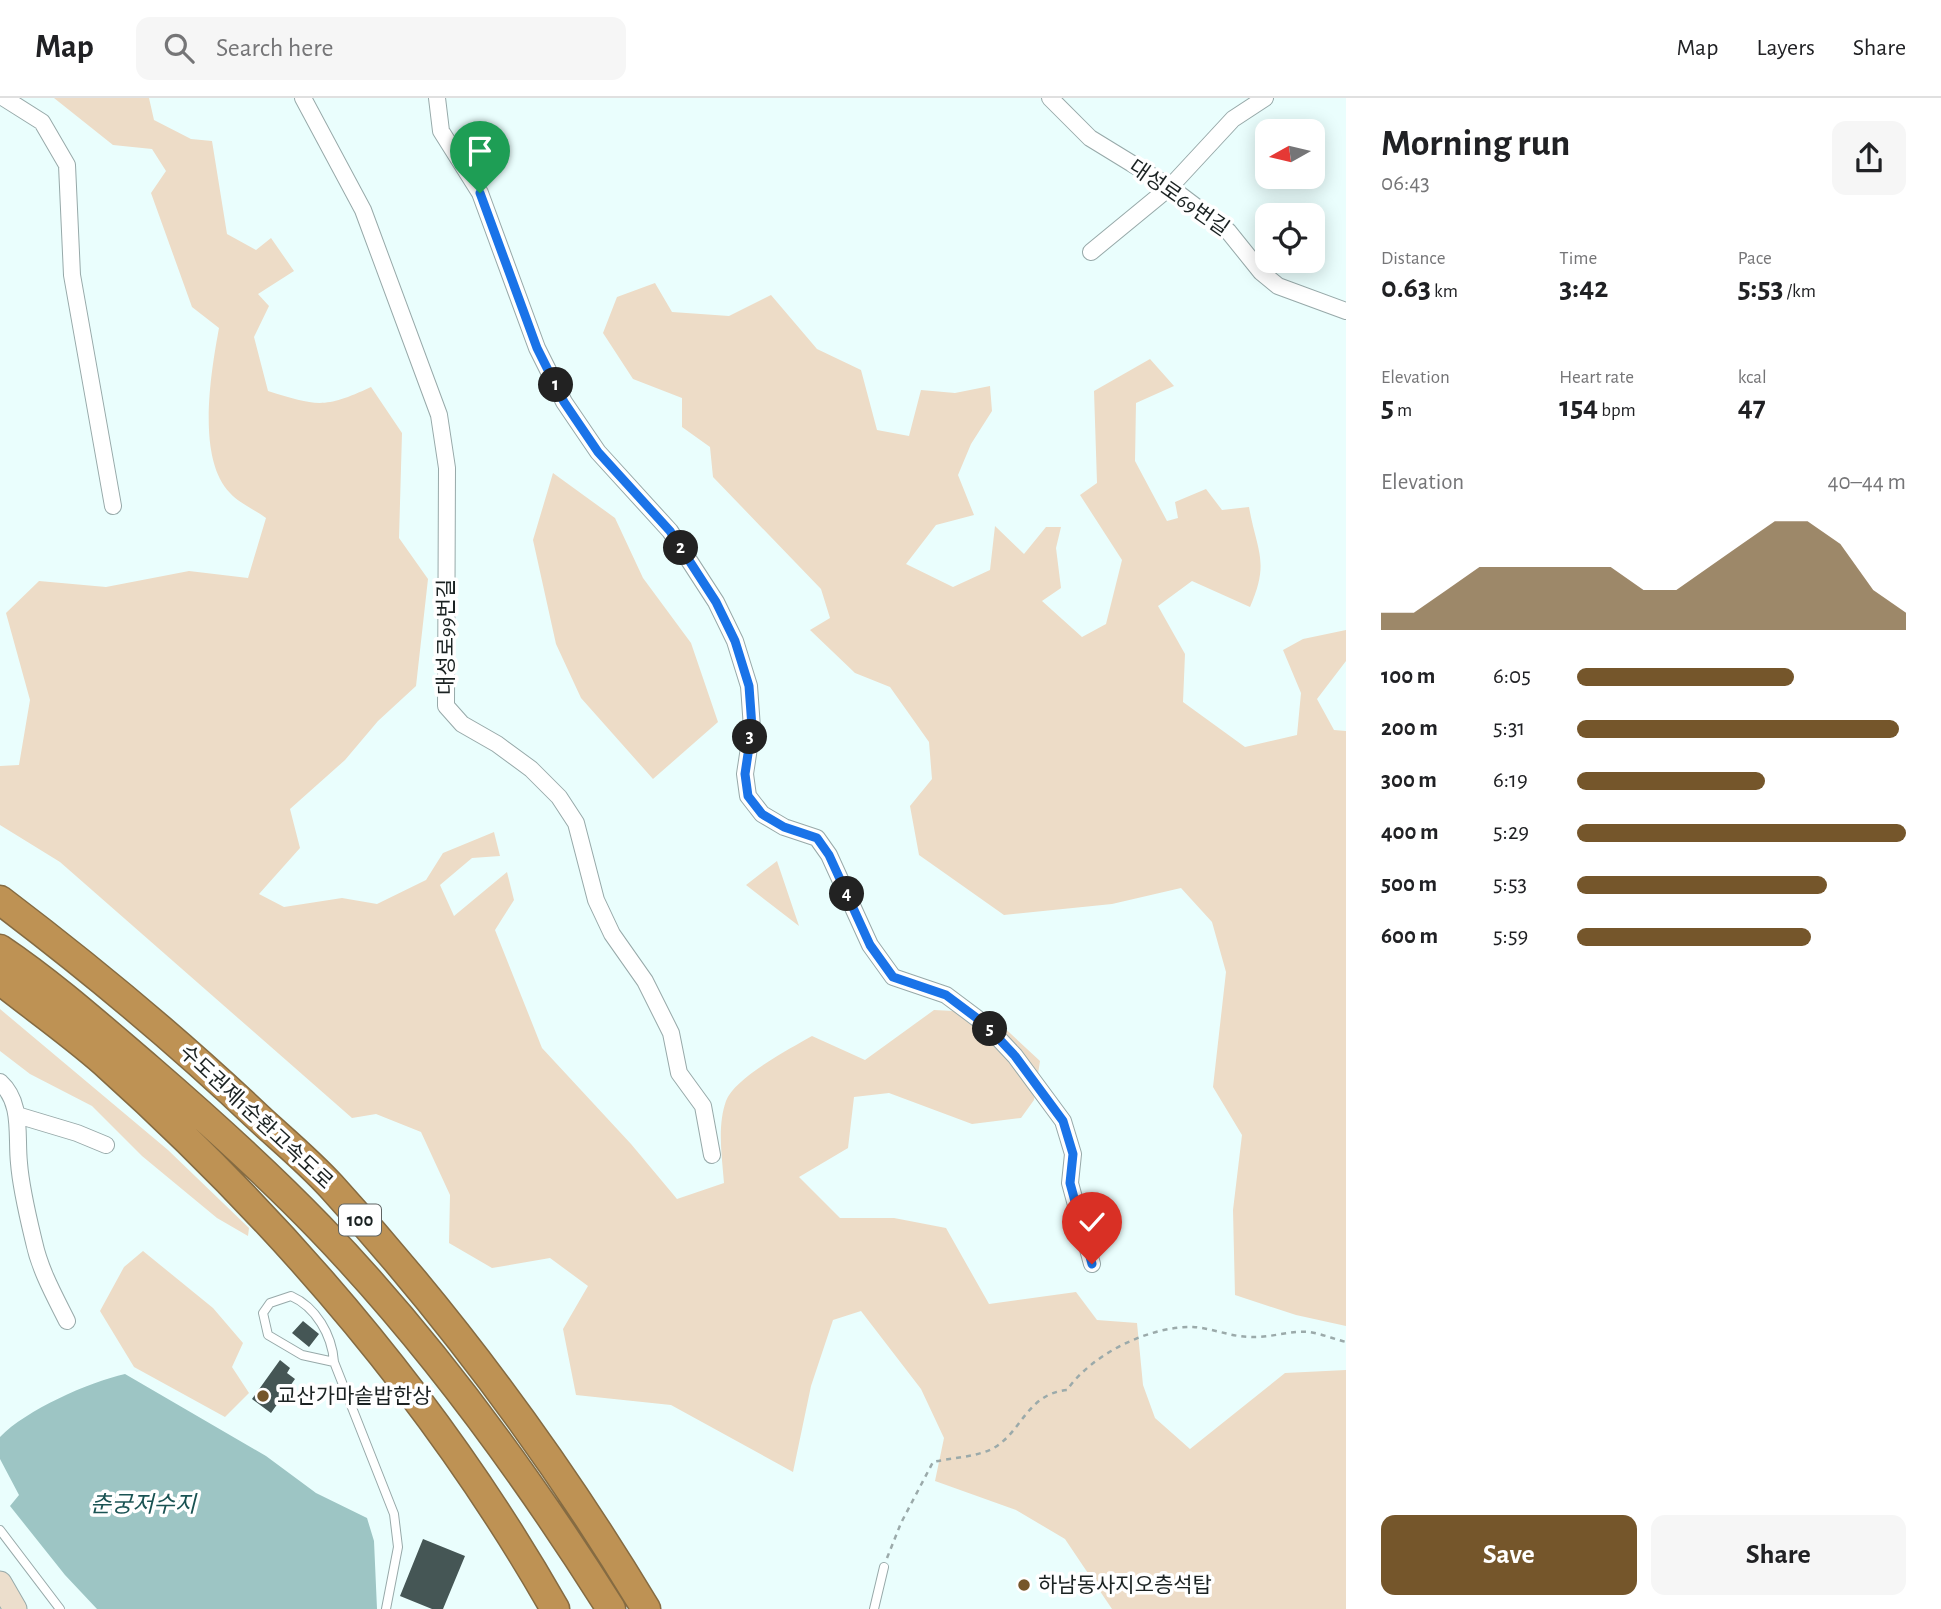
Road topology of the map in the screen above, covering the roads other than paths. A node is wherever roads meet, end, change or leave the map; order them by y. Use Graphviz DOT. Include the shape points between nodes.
graph roads {
  1 [pos="5,98"];
  2 [pos="303,98"];
  3 [pos="437,98"];
  4 [pos="1050,98"];
  5 [pos="1265,98"];
  6 [pos="1170,187"];
  7 [pos="1091,252"];
  8 [pos="1346,311"];
  9 [pos="113,506"];
  10 [pos="0,900"];
  11 [pos="0,948"];
  12 [pos="0,979"];
  13 [pos="0,1082"];
  14 [pos="17,1115"];
  15 [pos="106,1145"];
  16 [pos="712,1155"];
  17 [pos="1092,1264"];
  18 [pos="67,1321"];
  19 [pos="334,1362"];
  20 [pos="0,1530"];
  21 [pos="884,1567"];
  22 [pos="0,1583"];
  23 [pos="15,1609"];
  24 [pos="60,1609"];
  25 [pos="386,1609"];
  26 [pos="555,1609"];
  27 [pos="611,1609"];
  28 [pos="646,1609"];
  29 [pos="874,1609"];
  1 -- 9 [label="street" via="42,122 67,165 72,275"];
  2 -- 16 [label="street, 대성로99번길" via="363,210 439,415 447,468 446,706 462,724 531,769 559,797 576,823 596,900 671,1033 679,1073 703,1107"];
  3 -- 17 [label="street" via="441,131 480,193 537,348 564,402 598,452 670,531 735,641 749,686 748,796 762,814 817,838 870,945 893,977 946,995 986,1025 1055,1110 1073,1154 1070,1183"];
  4 -- 6 [label="street, 대성로69번길" via="1090,138"];
  5 -- 6 [label="street" via="1233,119"];
  6 -- 7 [label="street"];
  6 -- 8 [label="street, 대성로69번길" via="1228,231 1278,286"];
  10 -- 28 [label="highway, 수도권제1순환고속도로 / 100" via="209,1070 330,1185 511,1404"];
  11 -- 27 [label="highway, 수도권제1순환고속도로 / 100" via="200,1112 320,1227 432,1357 507,1454"];
  12 -- 26 [label="highway" via="102,1060 201,1153 313,1270 438,1427"];
  13 -- 14 [label="street" via="8,1089"];
  14 -- 15 [label="street"];
  14 -- 18 [label="street" via="19,1165 34,1244"];
  19 -- 19 [label="lane" via="324,1325 302,1301 291,1296 270,1303 263,1313 268,1335 302,1355"];
  19 -- 25 [label="lane" via="398,1532"];
  20 -- 24 [label="lane"];
  21 -- 29 [label="lane"];
  22 -- 23 [label="street"];
}
